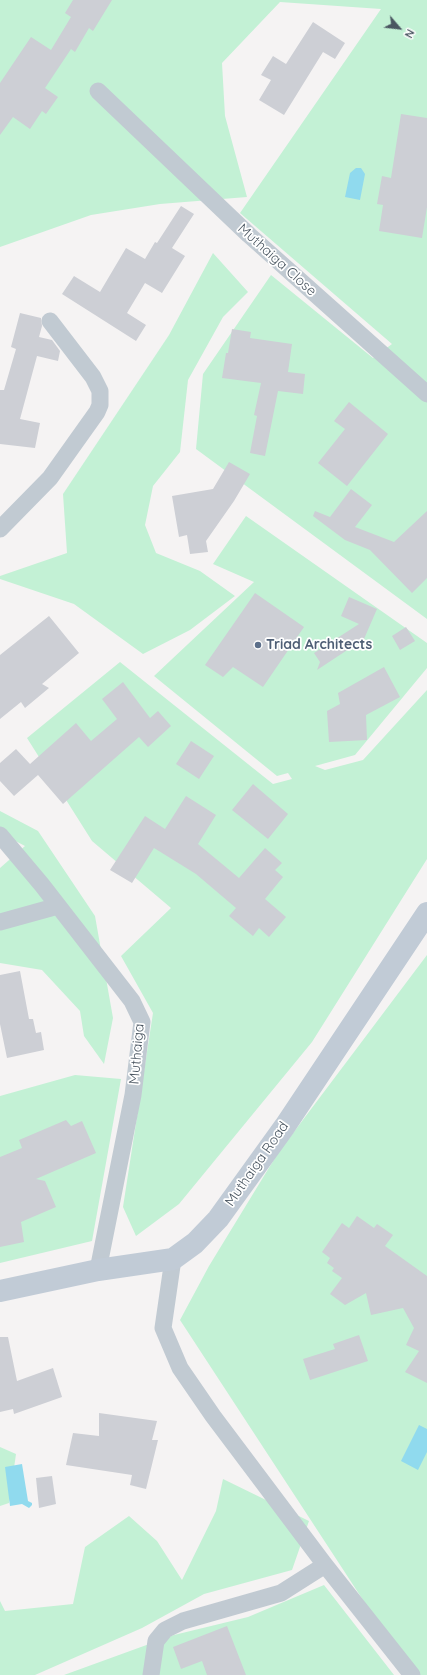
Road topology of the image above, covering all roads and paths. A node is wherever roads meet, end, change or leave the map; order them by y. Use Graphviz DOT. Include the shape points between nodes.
graph roads {
  1 [pos="98,91"];
  2 [pos="50,321"];
  3 [pos="427,394"];
  4 [pos="0,530"];
  5 [pos="0,834"];
  6 [pos="58,906"];
  7 [pos="427,913"];
  8 [pos="0,922"];
  9 [pos="173,1259"];
  10 [pos="98,1270"];
  11 [pos="0,1291"];
  12 [pos="325,1565"];
  13 [pos="151,1675"];
  14 [pos="412,1675"];
  1 -- 3 [label="street, Muthaiga Close" via="249,235"];
  2 -- 4 [label="street" via="93,377 100,391 100,405 50,478"];
  5 -- 6 [label="street, Muthaiga"];
  6 -- 8 [label="street"];
  6 -- 10 [label="street, Muthaiga" via="132,1001 142,1022 133,1096"];
  7 -- 9 [label="main road, Muthaiga Road" via="285,1126 218,1219 195,1243"];
  9 -- 10 [label="main road, Muthaiga Road"];
  9 -- 12 [label="street" via="163,1328 180,1368"];
  10 -- 11 [label="main road, Muthaiga Road"];
  12 -- 13 [label="street" via="281,1593 183,1621 165,1630 156,1641"];
  12 -- 14 [label="street"];
}
